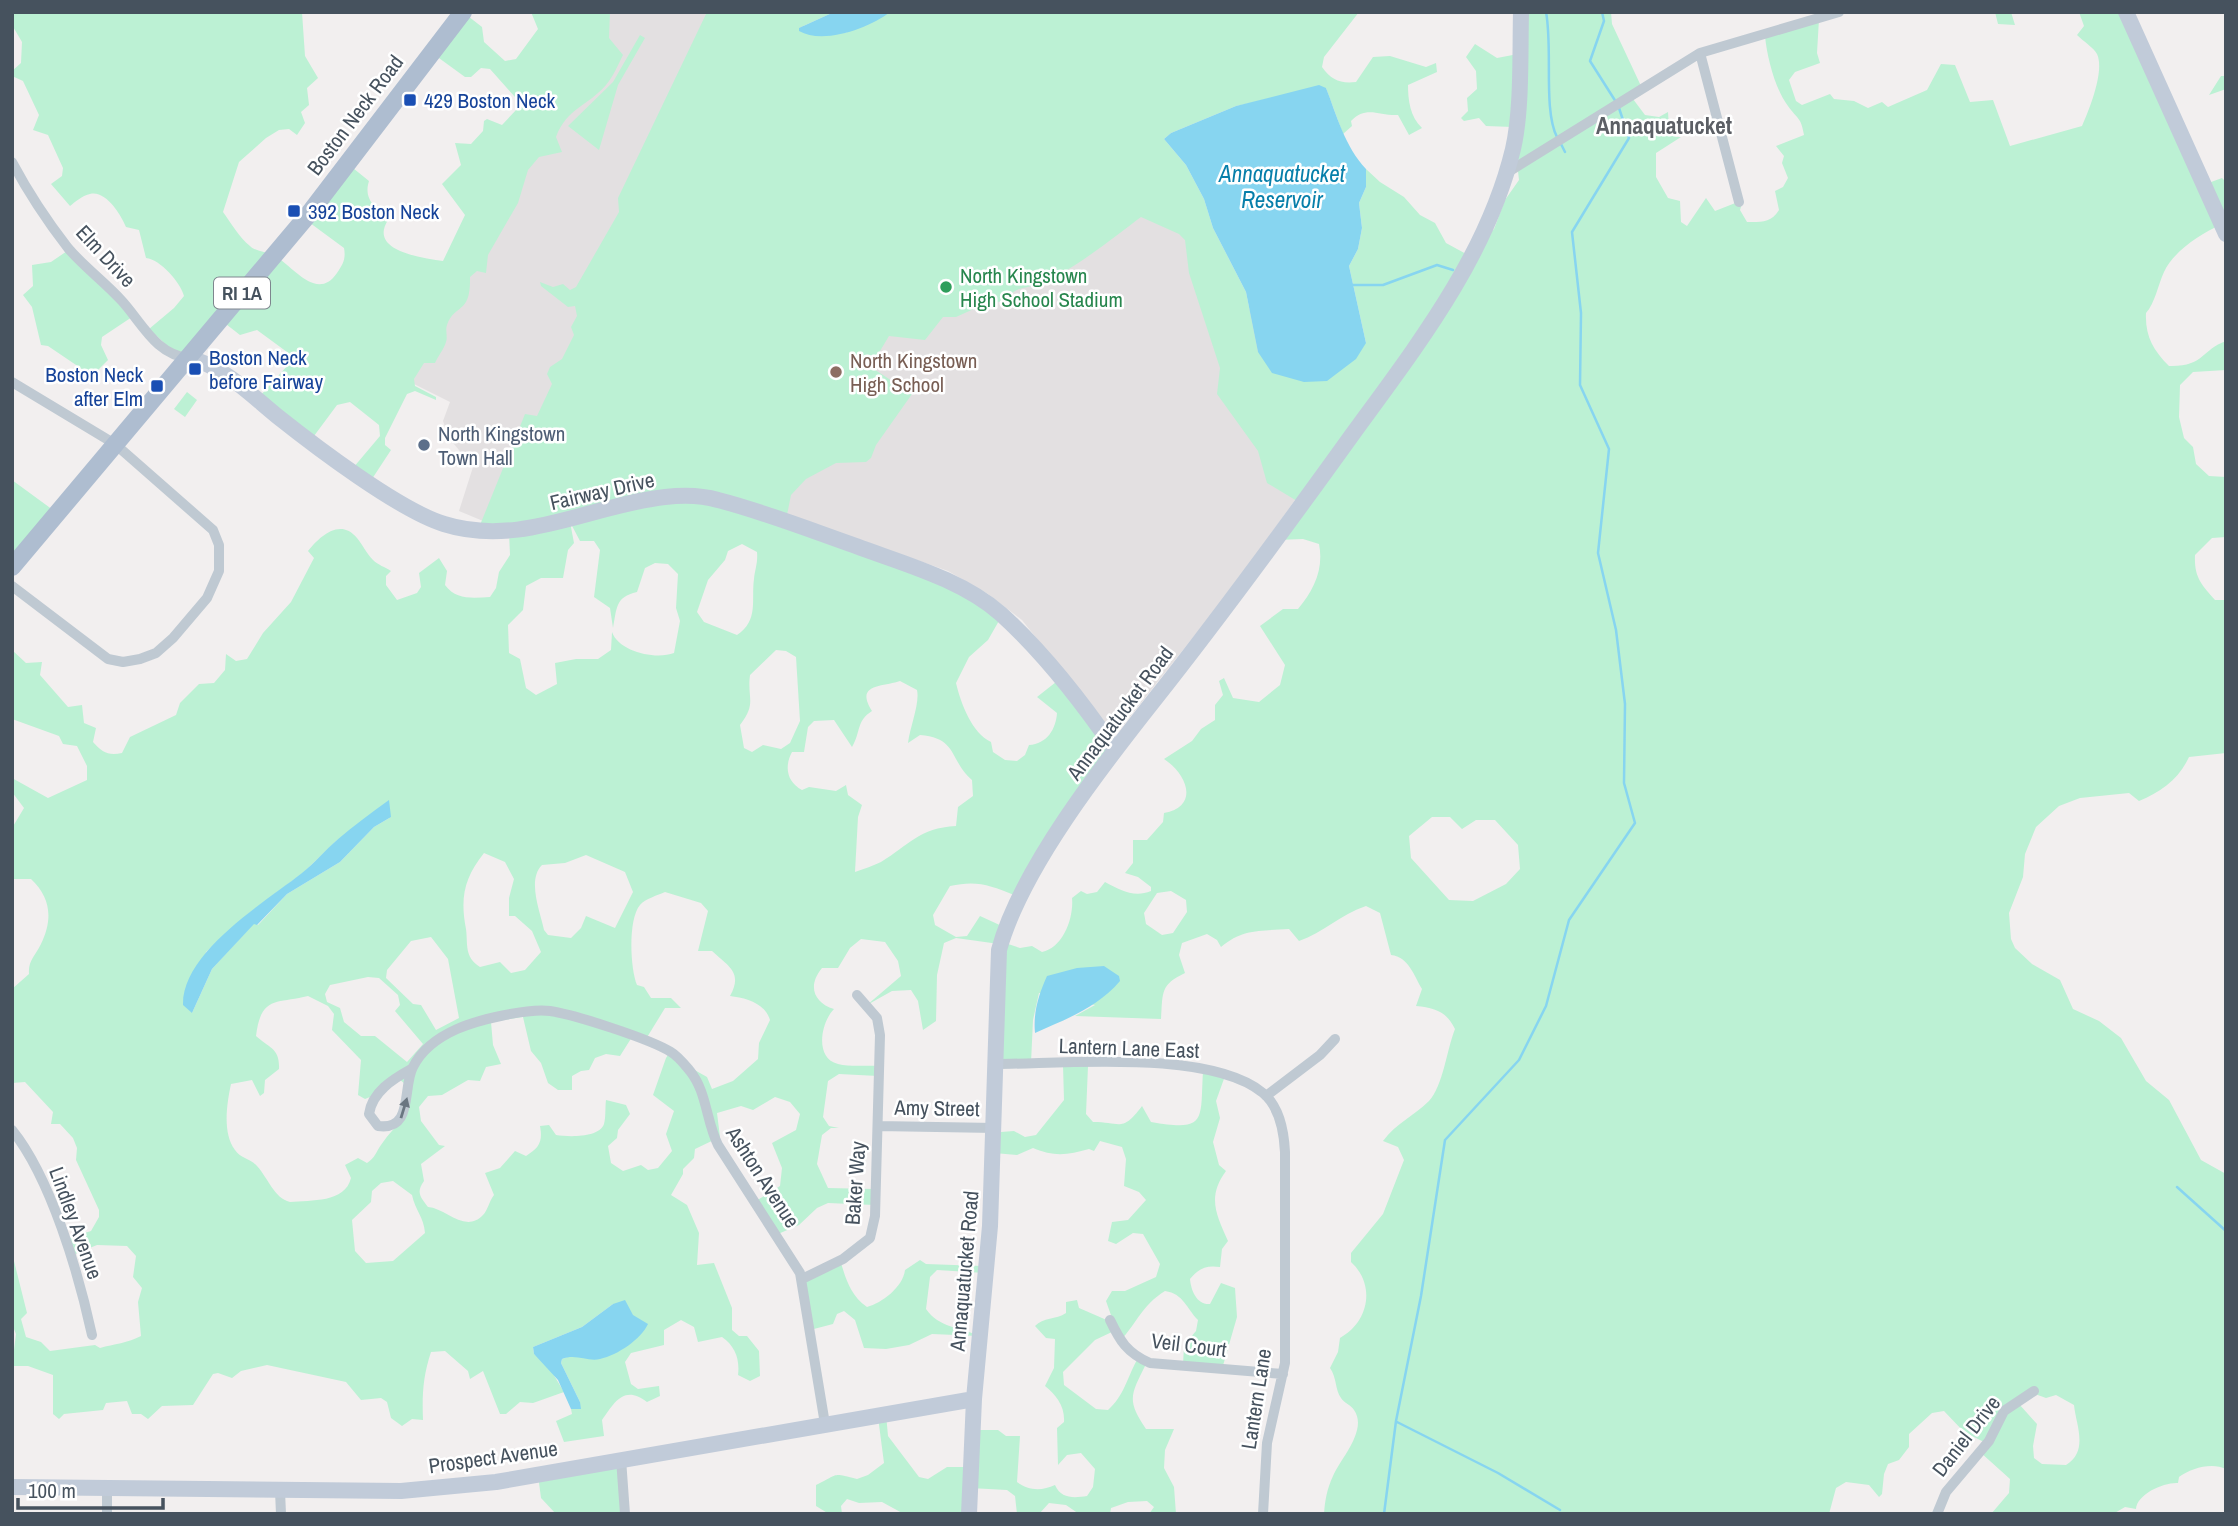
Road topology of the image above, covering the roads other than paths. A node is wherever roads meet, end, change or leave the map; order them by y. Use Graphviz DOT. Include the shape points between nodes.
graph roads {
  1 [pos="463,12"];
  2 [pos="1521,12"];
  3 [pos="1839,12"];
  4 [pos="2126,12"];
  5 [pos="1700,53"];
  6 [pos="14,170"];
  7 [pos="1505,174"];
  8 [pos="1739,202"];
  9 [pos="2226,234"];
  10 [pos="189,358"];
  11 [pos="12,382"];
  12 [pos="115,444"];
  13 [pos="12,566"];
  14 [pos="12,586"];
  15 [pos="1115,750"];
  16 [pos="857,995"];
  17 [pos="1335,1039"];
  18 [pos="995,1064"];
  19 [pos="411,1069"];
  20 [pos="1266,1096"];
  21 [pos="878,1126"];
  22 [pos="995,1128"];
  23 [pos="12,1130"];
  24 [pos="802,1279"];
  25 [pos="1110,1320"];
  26 [pos="92,1335"];
  27 [pos="1283,1374"];
  28 [pos="2034,1391"];
  29 [pos="974,1399"];
  30 [pos="825,1424"];
  31 [pos="621,1459"];
  32 [pos="12,1487"];
  33 [pos="107,1490"];
  34 [pos="280,1491"];
  35 [pos="107,1514"];
  36 [pos="281,1514"];
  37 [pos="625,1514"];
  38 [pos="969,1514"];
  39 [pos="1263,1514"];
  40 [pos="1937,1514"];
  1 -- 10 [label="main road, Boston Neck Road / RI 1A" via="308,215"];
  2 -- 7 [label="street, Annaquatucket Road" via="1513,148"];
  3 -- 5 [label="street"];
  4 -- 9 [label="street"];
  5 -- 7 [label="street"];
  5 -- 8 [label="street"];
  6 -- 10 [label="street, Elm Drive" via="69,248 162,348"];
  7 -- 15 [label="street, Annaquatucket Road" via="1481,237 1422,338 1288,525"];
  10 -- 12 [label="main road, Boston Neck Road / RI 1A"];
  10 -- 15 [label="street, Fairway Drive" via="217,369 383,490 444,524 525,530 651,498 717,499 953,584 1000,614 1036,649"];
  11 -- 12 [label="street"];
  12 -- 13 [label="main road, Boston Neck Road / RI 1A"];
  12 -- 14 [label="street" via="213,530 219,545 219,571 207,598 156,653 122,662 108,659"];
  15 -- 18 [label="street, Annaquatucket Road" via="1039,862 1005,926 999,950"];
  16 -- 21 [label="street, Baker Way" via="877,1018 880,1035"];
  17 -- 20 [label="street"];
  18 -- 20 [label="street, Lantern Lane East" via="1167,1064 1214,1070"];
  18 -- 22 [label="street, Annaquatucket Road"];
  19 -- 19 [label="street, Ashton Avenue, one-way" via="370,1104 369,1114 377,1126 393,1126 401,1119"];
  19 -- 24 [label="street, Ashton Avenue" via="438,1039 460,1027 549,1011 673,1053 692,1072 709,1127"];
  20 -- 27 [label="street, Lantern Lane" via="1284,1132"];
  21 -- 22 [label="street, Amy Street"];
  21 -- 24 [label="street, Baker Way" via="870,1238 843,1259"];
  22 -- 29 [label="street, Annaquatucket Road"];
  23 -- 26 [label="street, Lindley Avenue" via="29,1154 67,1246"];
  24 -- 30 [label="street"];
  25 -- 27 [label="street, Veil Court" via="1122,1346 1150,1363"];
  27 -- 39 [label="street, Lantern Lane" via="1267,1443"];
  28 -- 40 [label="street, Daniel Drive" via="2004,1412 1989,1441 1946,1492"];
  29 -- 30 [label="street, Prospect Avenue"];
  29 -- 38 [label="street, Annaquatucket Road"];
  30 -- 31 [label="street, Prospect Avenue"];
  31 -- 34 [label="street, Prospect Avenue" via="496,1482 401,1491"];
  31 -- 37 [label="street"];
  32 -- 33 [label="street, Prospect Avenue"];
  33 -- 34 [label="street, Prospect Avenue"];
  33 -- 35 [label="street"];
  34 -- 36 [label="street"];
}
